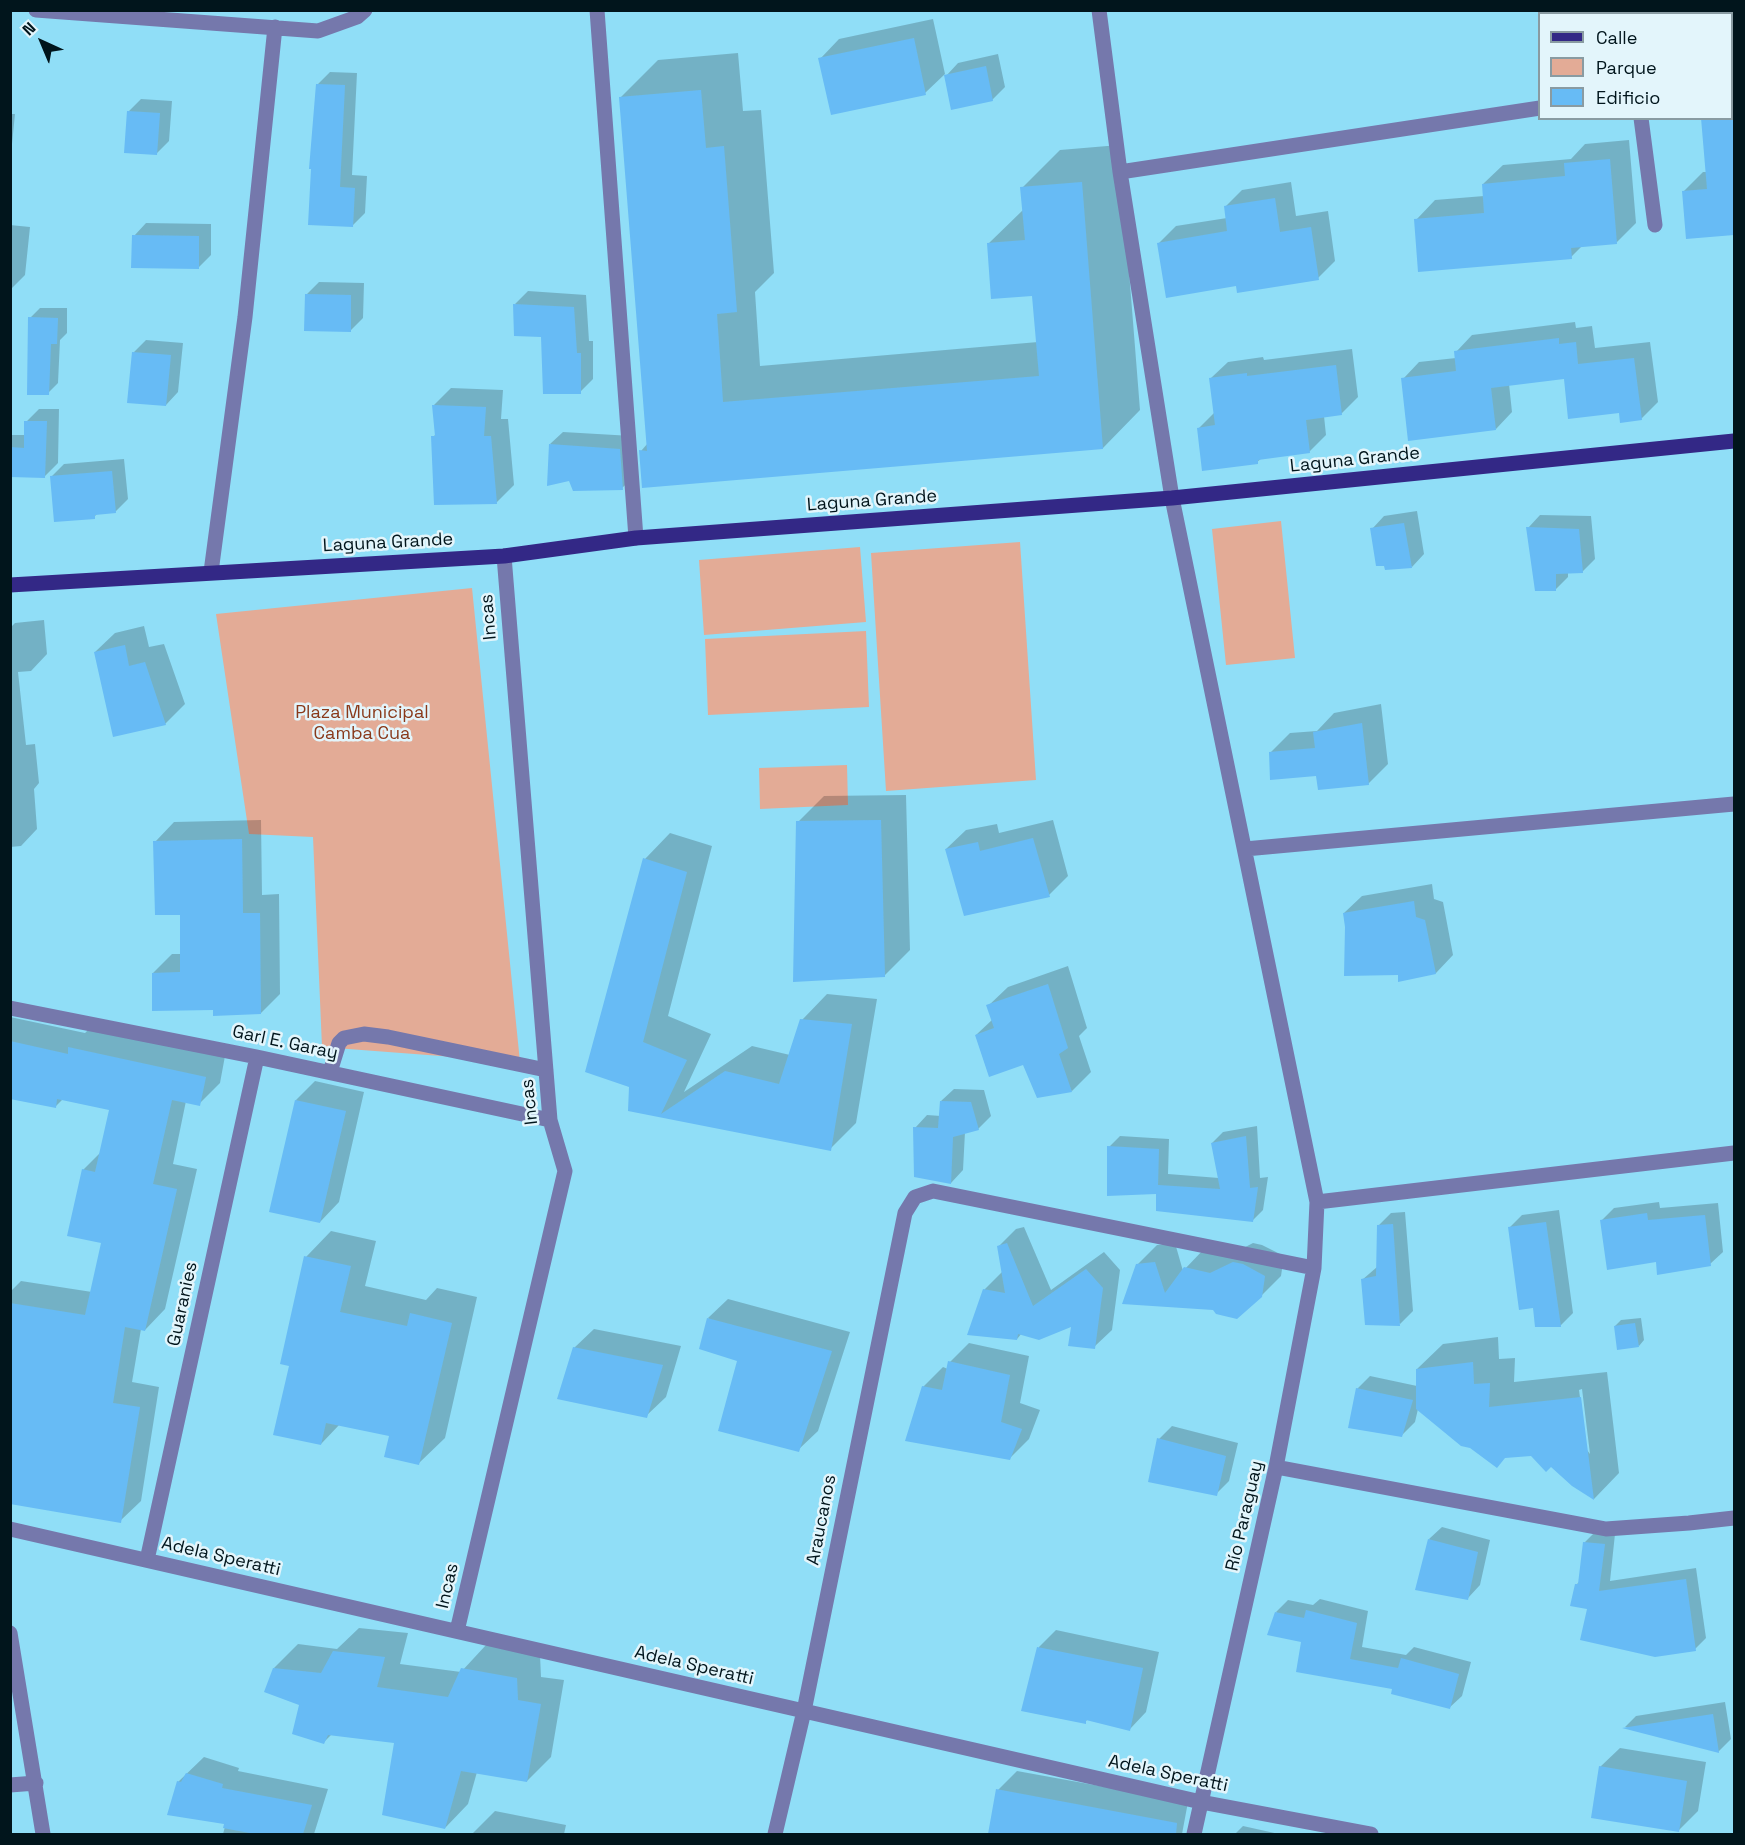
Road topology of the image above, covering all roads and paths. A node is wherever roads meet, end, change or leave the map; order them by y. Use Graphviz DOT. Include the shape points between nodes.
graph roads {
  1 [pos="36,10"];
  2 [pos="365,10"];
  3 [pos="597,10"];
  4 [pos="1099,10"];
  5 [pos="275,27"];
  6 [pos="1538,108"];
  7 [pos="1641,120"];
  8 [pos="1120,172"];
  9 [pos="1655,225"];
  10 [pos="1734,441"];
  11 [pos="1172,498"];
  12 [pos="636,538"];
  13 [pos="504,555"];
  14 [pos="211,572"];
  15 [pos="10,585"];
  16 [pos="1734,804"];
  17 [pos="1245,849"];
  18 [pos="10,1008"];
  19 [pos="257,1057"];
  20 [pos="546,1070"];
  21 [pos="330,1072"];
  22 [pos="550,1120"];
  23 [pos="1734,1154"];
  24 [pos="1317,1202"];
  25 [pos="1314,1268"];
  26 [pos="1276,1467"];
  27 [pos="1734,1518"];
  28 [pos="10,1528"];
  29 [pos="147,1560"];
  30 [pos="457,1631"];
  31 [pos="10,1634"];
  32 [pos="804,1711"];
  33 [pos="36,1783"];
  34 [pos="10,1785"];
  35 [pos="1201,1802"];
  36 [pos="43,1834"];
  37 [pos="775,1834"];
  38 [pos="1194,1834"];
  39 [pos="1371,1834"];
  1 -- 5 [label="street"];
  2 -- 5 [label="street" via="357,17 318,31"];
  3 -- 12 [label="street"];
  4 -- 8 [label="street, Río Paraguay"];
  5 -- 14 [label="street" via="245,317"];
  6 -- 8 [label="street"];
  7 -- 9 [label="street"];
  8 -- 11 [label="street, Río Paraguay"];
  10 -- 11 [label="main road, Laguna Grande"];
  11 -- 12 [label="main road, Laguna Grande"];
  11 -- 17 [label="street, Río Paraguay"];
  12 -- 13 [label="main road, Laguna Grande"];
  13 -- 14 [label="main road, Laguna Grande"];
  13 -- 20 [label="street, Incas"];
  14 -- 15 [label="main road, Laguna Grande"];
  16 -- 17 [label="street"];
  17 -- 24 [label="street, Río Paraguay"];
  18 -- 19 [label="street, Garl E. Garay"];
  19 -- 21 [label="street, Garl E. Garay"];
  19 -- 29 [label="street, Guaranies"];
  20 -- 21 [label="street" via="364,1034 344,1038 339,1043"];
  20 -- 22 [label="street, Incas"];
  21 -- 22 [label="street, Garl E. Garay"];
  22 -- 30 [label="street, Incas" via="565,1171"];
  23 -- 24 [label="street"];
  24 -- 25 [label="street, Río Paraguay"];
  25 -- 26 [label="street, Río Paraguay"];
  25 -- 32 [label="street, Araucanos" via="933,1191 915,1197 904,1213"];
  26 -- 27 [label="street" via="1606,1529"];
  26 -- 35 [label="street, Río Paraguay"];
  28 -- 29 [label="street, Adela Speratti"];
  29 -- 30 [label="street, Adela Speratti"];
  30 -- 32 [label="street, Adela Speratti"];
  31 -- 33 [label="street"];
  32 -- 35 [label="street, Adela Speratti"];
  32 -- 37 [label="street, Araucanos"];
  33 -- 34 [label="street"];
  33 -- 36 [label="street"];
  35 -- 38 [label="street, Río Paraguay"];
  35 -- 39 [label="street, Adela Speratti"];
}
